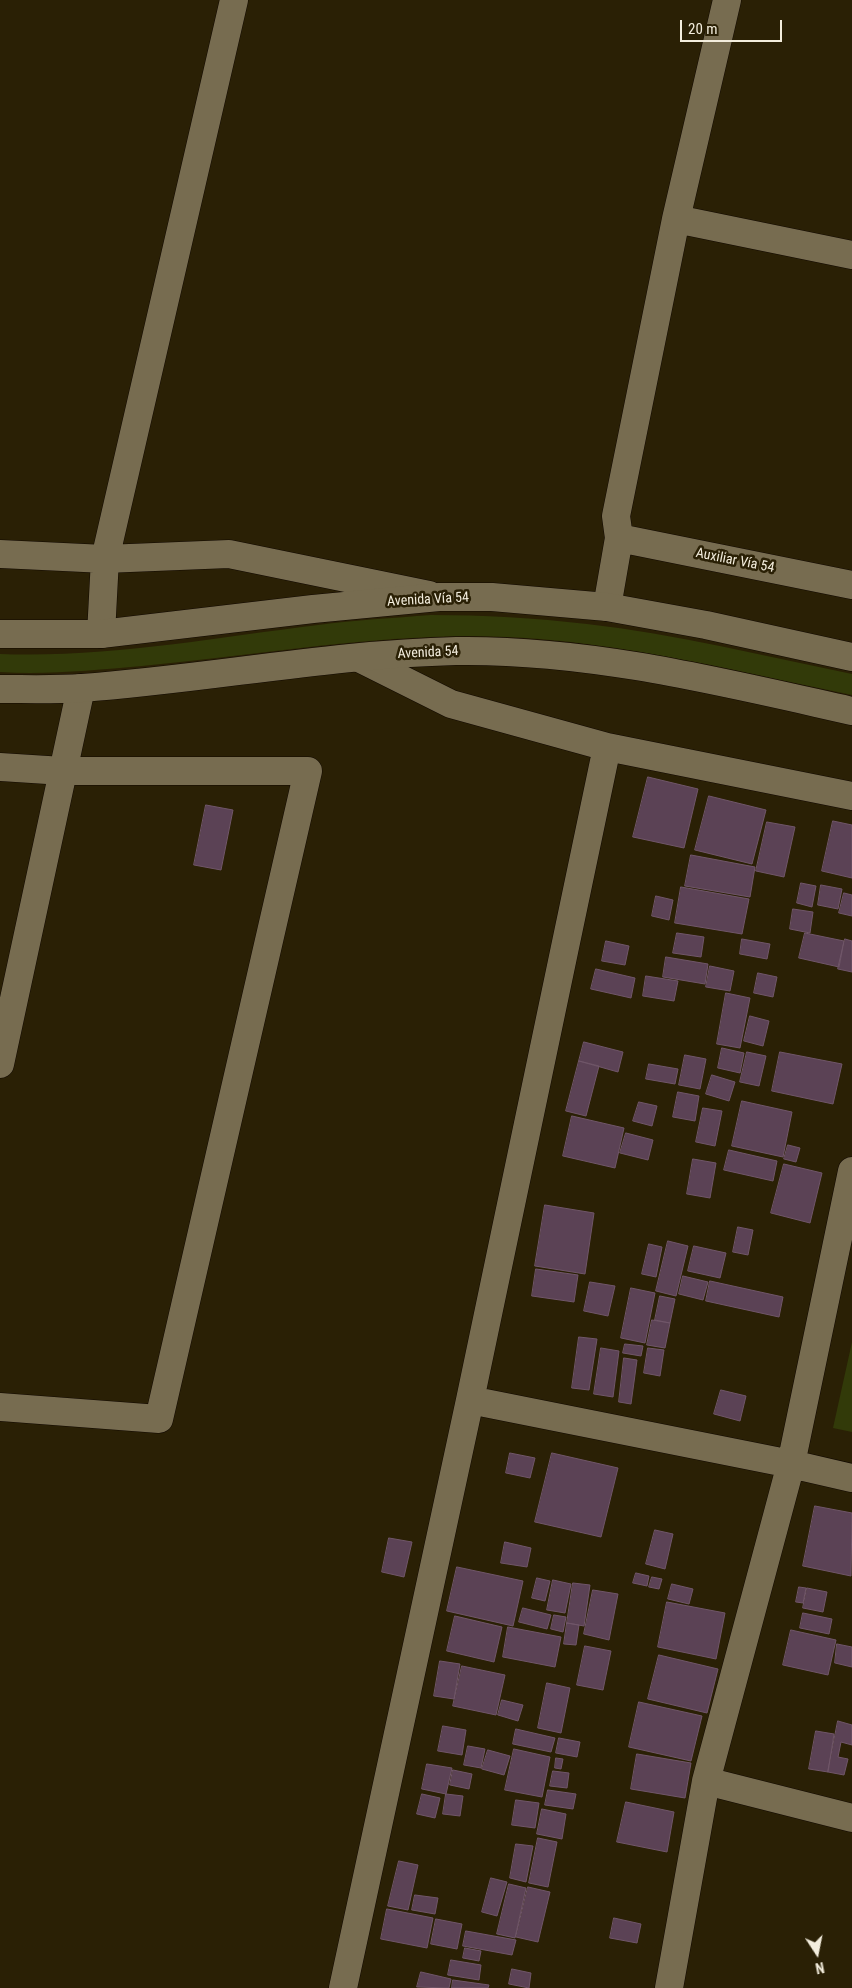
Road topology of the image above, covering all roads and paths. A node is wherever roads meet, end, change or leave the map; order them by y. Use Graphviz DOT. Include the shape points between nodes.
graph roads {
  1 [pos="727,0"];
  2 [pos="228,1"];
  3 [pos="676,219"];
  4 [pos="852,254"];
  5 [pos="619,538"];
  6 [pos="0,554"];
  7 [pos="105,559"];
  8 [pos="852,585"];
  9 [pos="439,597"];
  10 [pos="607,607"];
  11 [pos="0,634"];
  12 [pos="101,634"];
  13 [pos="852,657"];
  14 [pos="359,658"];
  15 [pos="81,688"];
  16 [pos="0,689"];
  17 [pos="852,711"];
  18 [pos="607,747"];
  19 [pos="0,767"];
  20 [pos="63,771"];
  21 [pos="852,796"];
  22 [pos="0,1064"];
  23 [pos="852,1171"];
  24 [pos="470,1400"];
  25 [pos="0,1407"];
  26 [pos="791,1464"];
  27 [pos="852,1478"];
  28 [pos="706,1781"];
  29 [pos="852,1818"];
  30 [pos="343,1988"];
  31 [pos="669,1988"];
  1 -- 3 [label="street"];
  2 -- 7 [label="street"];
  3 -- 4 [label="street"];
  3 -- 5 [label="street" via="616,516"];
  5 -- 8 [label="street, Auxiliar Vía 54"];
  5 -- 10 [label="street"];
  6 -- 7 [label="street"];
  7 -- 9 [label="street" via="230,554"];
  7 -- 12 [label="street"];
  9 -- 10 [label="street, Avenida Vía 54" via="492,597"];
  9 -- 12 [label="street, Avenida Vía 54" via="313,608"];
  10 -- 13 [label="street, Avenida Vía 54"];
  11 -- 12 [label="street, Avenida Vía 54"];
  14 -- 15 [label="street, Avenida 54"];
  14 -- 17 [label="street, Avenida 54" via="456,651 578,658 672,671"];
  14 -- 18 [label="street" via="451,704"];
  15 -- 16 [label="street, Avenida 54"];
  15 -- 20 [label="street"];
  18 -- 21 [label="street"];
  18 -- 24 [label="street"];
  19 -- 20 [label="street"];
  20 -- 22 [label="street"];
  20 -- 25 [label="street" via="308,771 159,1419"];
  23 -- 26 [label="street"];
  24 -- 26 [label="street"];
  24 -- 30 [label="street"];
  26 -- 27 [label="street"];
  26 -- 28 [label="street"];
  28 -- 29 [label="street"];
  28 -- 31 [label="street"];
}
